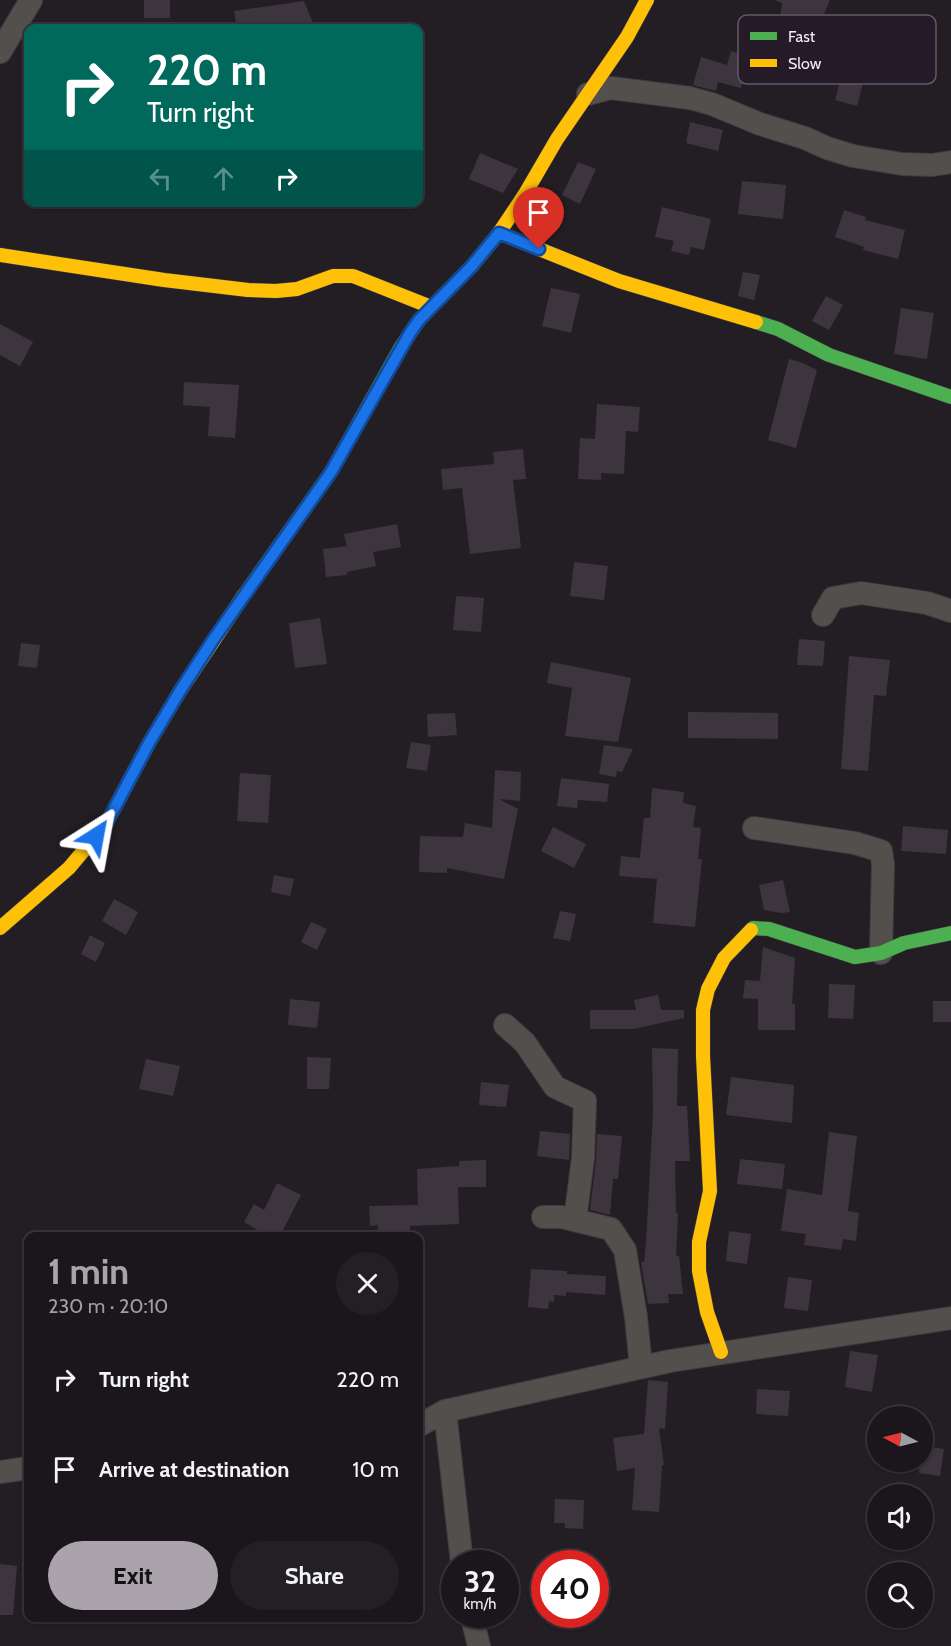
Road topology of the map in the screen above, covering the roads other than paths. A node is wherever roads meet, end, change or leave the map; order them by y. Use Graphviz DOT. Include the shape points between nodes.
graph roads {
  1 [pos="30,0"];
  2 [pos="648,0"];
  3 [pos="0,52"];
  4 [pos="588,94"];
  5 [pos="951,162"];
  6 [pos="499,233"];
  7 [pos="0,255"];
  8 [pos="431,307"];
  9 [pos="951,397"];
  10 [pos="951,611"];
  11 [pos="823,615"];
  12 [pos="754,828"];
  13 [pos="0,928"];
  14 [pos="951,933"];
  15 [pos="881,953"];
  16 [pos="505,1025"];
  17 [pos="543,1217"];
  18 [pos="575,1220"];
  19 [pos="951,1318"];
  20 [pos="722,1352"];
  21 [pos="641,1367"];
  22 [pos="445,1411"];
  23 [pos="423,1423"];
  24 [pos="24,1469"];
  25 [pos="0,1472"];
  26 [pos="461,1550"];
  27 [pos="474,1628"];
  28 [pos="479,1646"];
  1 -- 3 [label="street"];
  2 -- 4 [label="street"];
  4 -- 5 [label="street" via="611,88 690,98 853,156 902,164"];
  4 -- 6 [label="street"];
  6 -- 8 [label="street"];
  6 -- 9 [label="street" via="618,281 778,329 829,355"];
  7 -- 8 [label="street" via="248,290 297,289 333,276 353,276"];
  8 -- 13 [label="street" via="401,347 331,472 180,691 106,824 69,868"];
  10 -- 11 [label="street" via="927,603 861,593 833,598"];
  12 -- 15 [label="street" via="855,843 881,851"];
  14 -- 15 [label="street" via="904,943"];
  15 -- 20 [label="street" via="855,957 769,929 753,928 724,958 708,989 702,1037 710,1191 699,1241 699,1275 706,1313"];
  16 -- 18 [label="street" via="525,1043 555,1087 585,1101"];
  17 -- 18 [label="street"];
  18 -- 21 [label="street" via="611,1229 625,1250"];
  19 -- 20 [label="street"];
  20 -- 21 [label="street"];
  21 -- 22 [label="street"];
  22 -- 23 [label="street"];
  22 -- 26 [label="street"];
  24 -- 25 [label="street"];
  27 -- 28 [label="street"];
}
